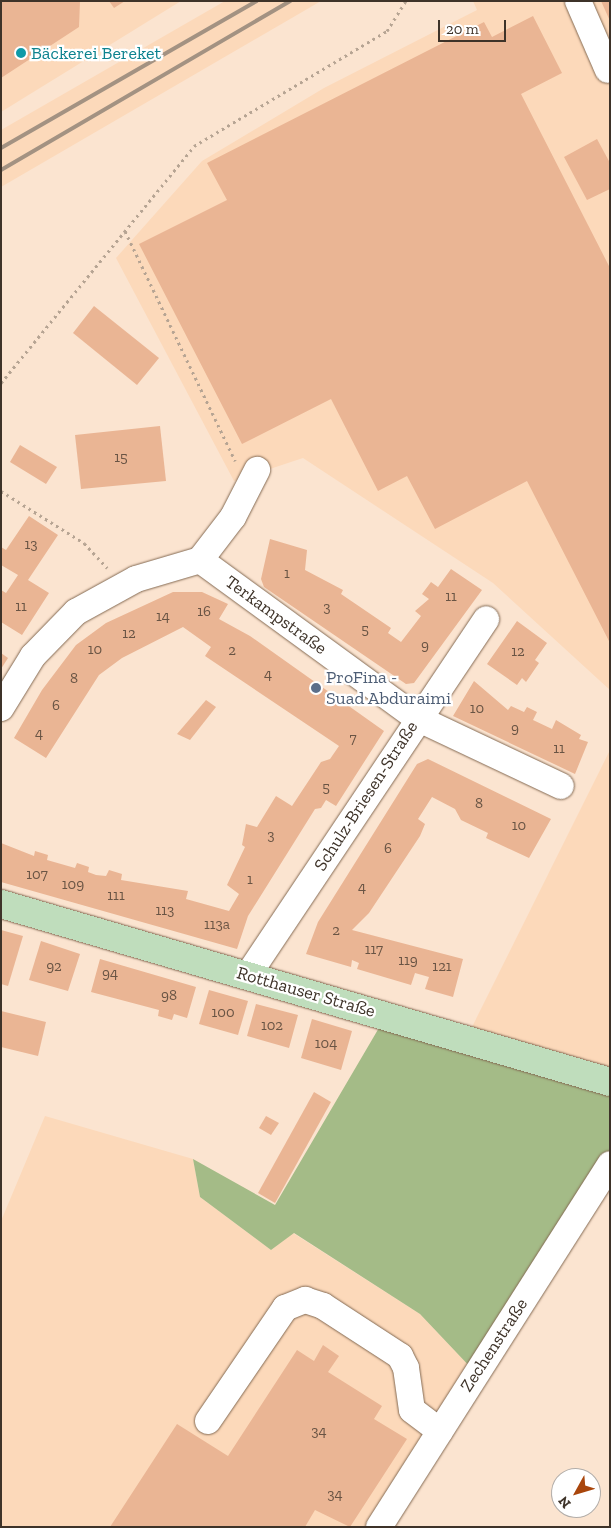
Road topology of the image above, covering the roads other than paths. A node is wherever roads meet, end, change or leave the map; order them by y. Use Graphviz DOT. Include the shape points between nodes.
graph roads {
  1 [pos="578,1"];
  2 [pos="609,71"];
  3 [pos="252,479"];
  4 [pos="200,560"];
  5 [pos="486,619"];
  6 [pos="1,708"];
  7 [pos="417,718"];
  8 [pos="561,786"];
  9 [pos="1,904"];
  10 [pos="248,974"];
  11 [pos="610,1082"];
  12 [pos="610,1164"];
  13 [pos="208,1421"];
  14 [pos="440,1431"];
  15 [pos="379,1527"];
  1 -- 2 [label="street"];
  3 -- 4 [label="street"];
  4 -- 6 [label="street" via="123,586 76,612 33,656"];
  4 -- 7 [label="street, Terkampstraße"];
  5 -- 7 [label="street, Schulz-Briesen-Straße"];
  7 -- 8 [label="street, Terkampstraße"];
  7 -- 10 [label="street, Schulz-Briesen-Straße"];
  9 -- 10 [label="main road, Rotthauser Straße"];
  10 -- 11 [label="main road, Rotthauser Straße"];
  12 -- 14 [label="street, Zechenstraße"];
  13 -- 14 [label="street" via="285,1308 305,1300 323,1306 400,1356 406,1368 412,1410"];
  14 -- 15 [label="street, Zechenstraße"];
}
